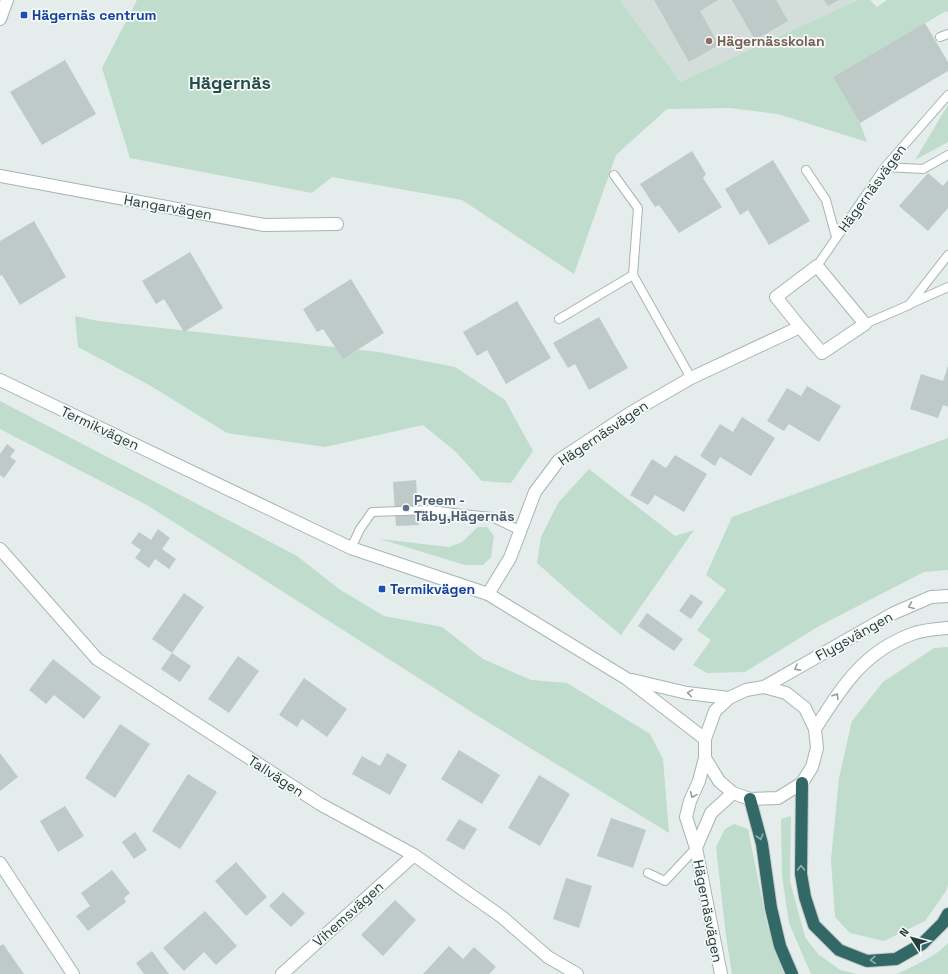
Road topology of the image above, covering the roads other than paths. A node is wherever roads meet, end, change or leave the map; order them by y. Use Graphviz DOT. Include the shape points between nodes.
graph roads {
  1 [pos="7,0"];
  2 [pos="0,19"];
  3 [pos="948,34"];
  4 [pos="940,36"];
  5 [pos="948,94"];
  6 [pos="948,155"];
  7 [pos="884,167"];
  8 [pos="806,170"];
  9 [pos="614,175"];
  10 [pos="0,176"];
  11 [pos="337,224"];
  12 [pos="836,237"];
  13 [pos="948,255"];
  14 [pos="817,266"];
  15 [pos="633,275"];
  16 [pos="948,287"];
  17 [pos="909,305"];
  18 [pos="559,319"];
  19 [pos="864,324"];
  20 [pos="800,327"];
  21 [pos="691,378"];
  22 [pos="0,380"];
  23 [pos="521,531"];
  24 [pos="351,548"];
  25 [pos="0,549"];
  26 [pos="488,594"];
  27 [pos="948,596"];
  28 [pos="948,628"];
  29 [pos="627,679"];
  30 [pos="764,688"];
  31 [pos="728,698"];
  32 [pos="815,728"];
  33 [pos="705,739"];
  34 [pos="705,758"];
  35 [pos="802,783"];
  36 [pos="733,793"];
  37 [pos="750,799"];
  38 [pos="696,848"];
  39 [pos="414,855"];
  40 [pos="0,863"];
  41 [pos="648,873"];
  42 [pos="948,914"];
  43 [pos="73,974"];
  44 [pos="282,974"];
  45 [pos="577,974"];
  46 [pos="721,974"];
  47 [pos="792,974"];
  1 -- 2 [label="street"];
  3 -- 4 [label="lane"];
  5 -- 7 [label="lane, Hägernäsvägen"];
  6 -- 7 [label="lane" via="923,169"];
  7 -- 12 [label="lane, Hägernäsvägen"];
  8 -- 12 [label="lane" via="826,200"];
  9 -- 15 [label="lane" via="638,208"];
  10 -- 11 [label="street, Hangarvägen" via="264,225"];
  12 -- 14 [label="lane, Hägernäsvägen"];
  13 -- 17 [label="lane, Hägernäsvägen"];
  14 -- 19 [label="street"];
  14 -- 20 [label="street, Hägernäsvägen" via="776,297"];
  15 -- 18 [label="lane"];
  15 -- 21 [label="lane"];
  16 -- 17 [label="lane"];
  17 -- 19 [label="lane, Hägernäsvägen"];
  19 -- 20 [label="street, Hägernäsvägen" via="822,353"];
  20 -- 21 [label="street, Hägernäsvägen"];
  21 -- 23 [label="street, Hägernäsvägen" via="632,412 559,460 535,492"];
  22 -- 24 [label="street, Termikvägen"];
  23 -- 24 [label="lane" via="492,517 431,510 372,512 360,528"];
  23 -- 26 [label="street, Hägernäsvägen" via="510,558"];
  24 -- 26 [label="street, Termikvägen"];
  25 -- 39 [label="street, Tallvägen" via="97,659 320,804"];
  26 -- 29 [label="street"];
  27 -- 30 [label="street, Flygsvängen, one-way" via="931,597 894,613"];
  32 -- 28 [label="street, Flygsvängen, one-way" via="860,666 884,648 912,634"];
  31 -- 29 [label="street, one-way" via="687,693"];
  29 -- 33 [label="street"];
  30 -- 31 [label="street" via="746,690"];
  30 -- 32 [label="street" via="786,694 805,708"];
  31 -- 33 [label="street" via="715,711"];
  32 -- 35 [label="street" via="817,748 812,767"];
  33 -- 34 [label="street"];
  34 -- 36 [label="street" via="719,781"];
  34 -- 38 [label="street, Hägernäsvägen, one-way" via="686,817"];
  35 -- 37 [label="street" via="778,798"];
  42 -- 35 [label="highway, one-way" via="943,923 922,944 896,959 867,961 839,950 814,925 805,897 801,874"];
  36 -- 37 [label="street"];
  36 -- 38 [label="street, Hägernäsvägen" via="711,813"];
  37 -- 47 [label="highway, one-way" via="762,844 771,908 780,946"];
  38 -- 41 [label="lane" via="665,881"];
  38 -- 46 [label="street, Hägernäsvägen"];
  39 -- 44 [label="street, Vihemsvägen"];
  39 -- 45 [label="street, Tallvägen" via="502,917 548,958"];
  40 -- 43 [label="street"];
}
